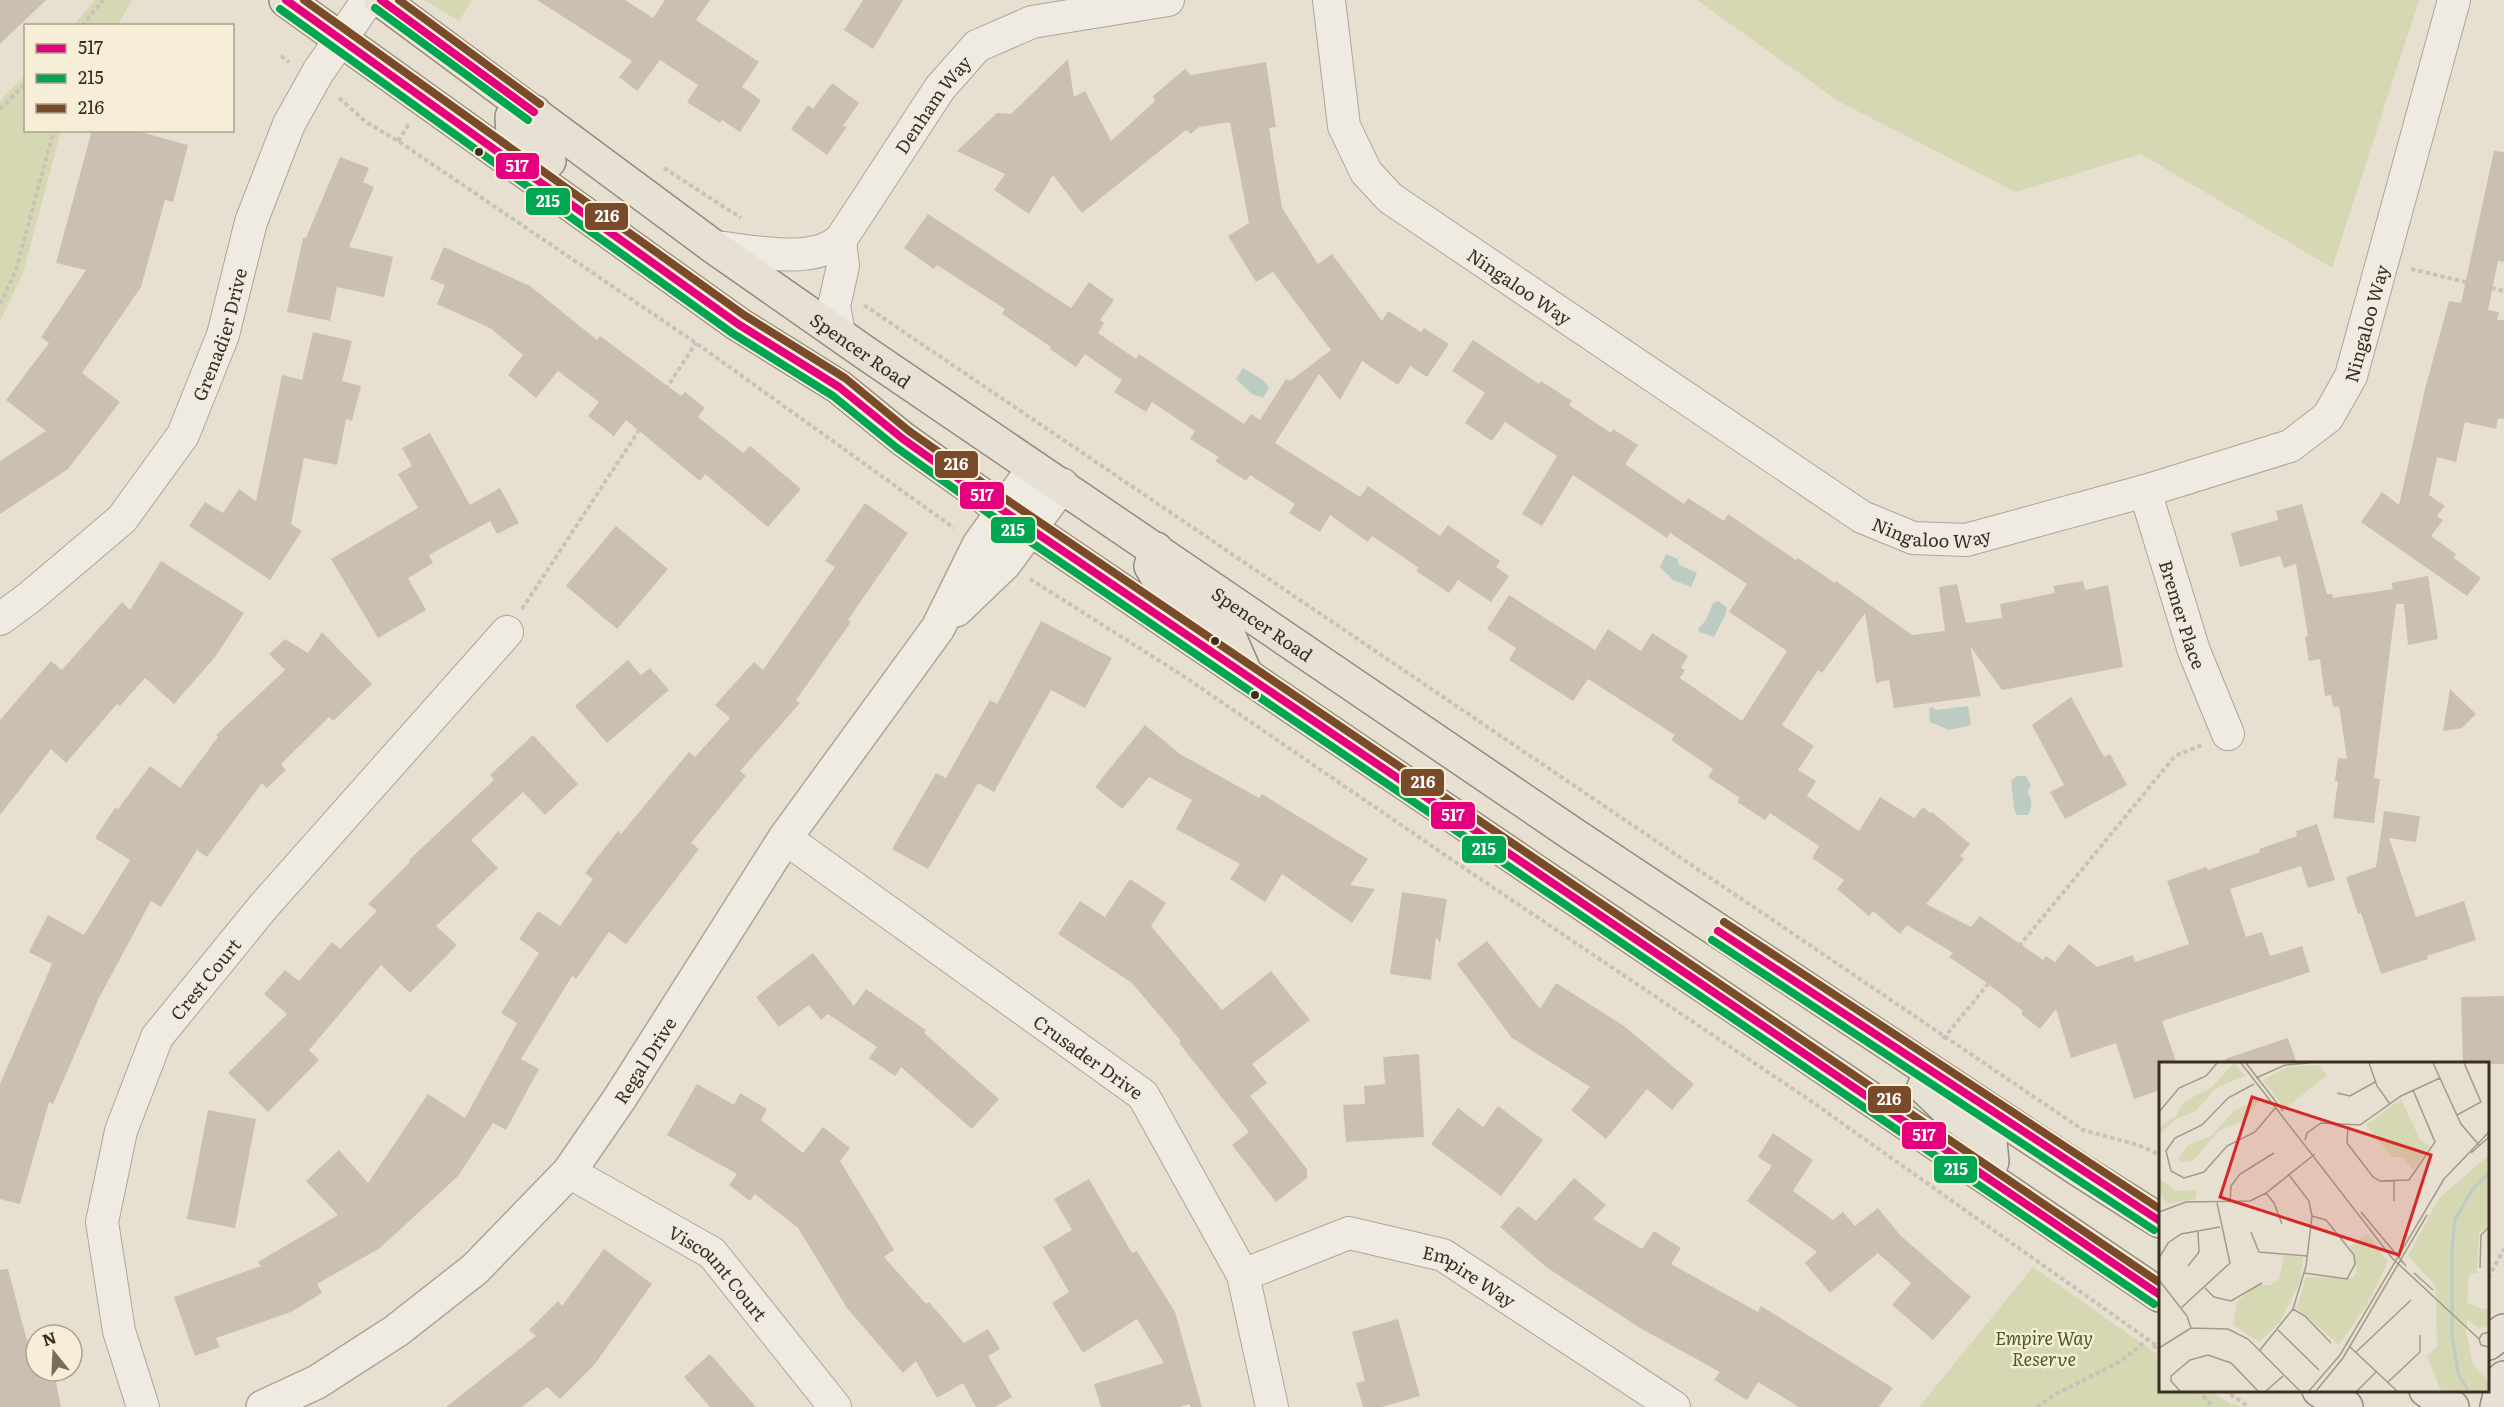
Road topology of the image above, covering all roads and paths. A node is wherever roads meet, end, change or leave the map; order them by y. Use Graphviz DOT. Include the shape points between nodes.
graph roads {
  1 [pos="103,0"];
  2 [pos="286,0"];
  3 [pos="368,0"];
  4 [pos="381,0"];
  5 [pos="1167,0"];
  6 [pos="1329,0"];
  7 [pos="2454,0"];
  8 [pos="84,24"];
  9 [pos="339,39"];
  10 [pos="24,85"];
  11 [pos="337,96"];
  12 [pos="0,109"];
  13 [pos="534,112"];
  14 [pos="53,132"];
  15 [pos="661,166"];
  16 [pos="749,224"];
  17 [pos="840,240"];
  18 [pos="714,247"];
  19 [pos="2381,262"];
  20 [pos="2504,291"];
  21 [pos="857,299"];
  22 [pos="0,304"];
  23 [pos="738,324"];
  24 [pos="839,334"];
  25 [pos="696,343"];
  26 [pos="1034,468"];
  27 [pos="1062,485"];
  28 [pos="2145,490"];
  29 [pos="1017,519"];
  30 [pos="1156,549"];
  31 [pos="992,554"];
  32 [pos="0,619"];
  33 [pos="507,632"];
  34 [pos="1246,675"];
  35 [pos="2228,734"];
  36 [pos="785,838"];
  37 [pos="1945,1038"];
  38 [pos="1883,1040"];
  39 [pos="1914,1061"];
  40 [pos="2159,1154"];
  41 [pos="569,1172"];
  42 [pos="1986,1176"];
  43 [pos="2159,1220"];
  44 [pos="2504,1249"];
  45 [pos="1243,1275"];
  46 [pos="2489,1275"];
  47 [pos="2159,1294"];
  48 [pos="2504,1331"];
  49 [pos="2146,1339"];
  50 [pos="2489,1342"];
  51 [pos="2159,1347"];
  52 [pos="2159,1352"];
  53 [pos="2504,1378"];
  54 [pos="2200,1392"];
  55 [pos="2227,1392"];
  56 [pos="2322,1392"];
  57 [pos="2429,1392"];
  58 [pos="143,1407"];
  59 [pos="263,1407"];
  60 [pos="835,1407"];
  61 [pos="1272,1407"];
  62 [pos="1674,1407"];
  63 [pos="2037,1407"];
  64 [pos="2214,1407"];
  65 [pos="2249,1407"];
  66 [pos="2346,1407"];
  67 [pos="2451,1407"];
  68 [pos="2497,1407"];
  1 -- 8 [label="path"];
  2 -- 9 [label="main road"];
  3 -- 9 [label="street, Grenadier Drive"];
  4 -- 13 [label="main road, Spencer Road"];
  5 -- 17 [label="street, Denham Way" via="1032,22 977,46 940,88"];
  6 -- 28 [label="street, Ningaloo Way" via="1344,126 1366,172 1390,198 1862,518 1913,538 1966,540"];
  7 -- 19 [label="street, Ningaloo Way"];
  9 -- 23 [label="main road"];
  9 -- 32 [label="street, Grenadier Drive" via="289,124 255,211 223,335 183,435 122,519"];
  10 -- 12 [label="path"];
  11 -- 25 [label="path" via="366,123"];
  13 -- 18 [label="main road, Spencer Road"];
  13 -- 23 [label="main road" via="512,117 513,134 722,288"];
  14 -- 22 [label="path" via="16,270"];
  15 -- 16 [label="path"];
  17 -- 18 [label="street" via="829,247 791,255"];
  17 -- 24 [label="street" via="843,266 834,306"];
  18 -- 24 [label="main road, Spencer Road"];
  19 -- 20 [label="path"];
  19 -- 28 [label="street, Ningaloo Way" via="2351,376 2328,417 2290,446"];
  21 -- 37 [label="path"];
  23 -- 29 [label="main road" via="839,387 903,439"];
  24 -- 26 [label="main road, Spencer Road"];
  25 -- 31 [label="path"];
  25 -- 33 [label="path"];
  26 -- 27 [label="main road, Spencer Road"];
  26 -- 29 [label="street, Regal Drive"];
  27 -- 29 [label="street, Regal Drive"];
  27 -- 30 [label="main road, Spencer Road"];
  28 -- 35 [label="street, Bremer Place" via="2194,651"];
  29 -- 31 [label="street, Regal Drive"];
  29 -- 34 [label="main road"];
  30 -- 34 [label="main road" via="1151,566 1159,580 1225,627"];
  30 -- 38 [label="main road, Spencer Road" via="1574,836"];
  31 -- 36 [label="street, Regal Drive"];
  31 -- 49 [label="path" via="1185,677 1808,1099"];
  33 -- 58 [label="street, Crest Court" via="263,907 157,1037 121,1131 102,1222 119,1331"];
  34 -- 42 [label="main road"];
  35 -- 37 [label="path" via="2175,756"];
  36 -- 41 [label="street, Regal Drive"];
  36 -- 45 [label="street, Crusader Drive" via="1143,1095"];
  37 -- 39 [label="path"];
  37 -- 40 [label="path" via="2083,1130 2138,1144"];
  38 -- 39 [label="main road, Spencer Road"];
  38 -- 42 [label="main road" via="1907,1071 1948,1110 1990,1141 1992,1162"];
  39 -- 43 [label="main road, Spencer Road"];
  41 -- 59 [label="street, Regal Drive" via="475,1269 396,1331 317,1382"];
  41 -- 60 [label="street, Viscount Court" via="712,1253"];
  42 -- 47 [label="main road"];
  44 -- 46 [label="path"];
  45 -- 61 [label="street, Crusader Drive"];
  45 -- 62 [label="street, Empire Way" via="1349,1233 1443,1255"];
  48 -- 50 [label="main road"];
  49 -- 51 [label="path"];
  49 -- 52 [label="path"];
  49 -- 63 [label="path" via="2121,1361"];
  53 -- 68 [label="main road"];
  54 -- 64 [label="path"];
  55 -- 65 [label="path"];
  56 -- 66 [label="main road"];
  57 -- 67 [label="main road"];
}
